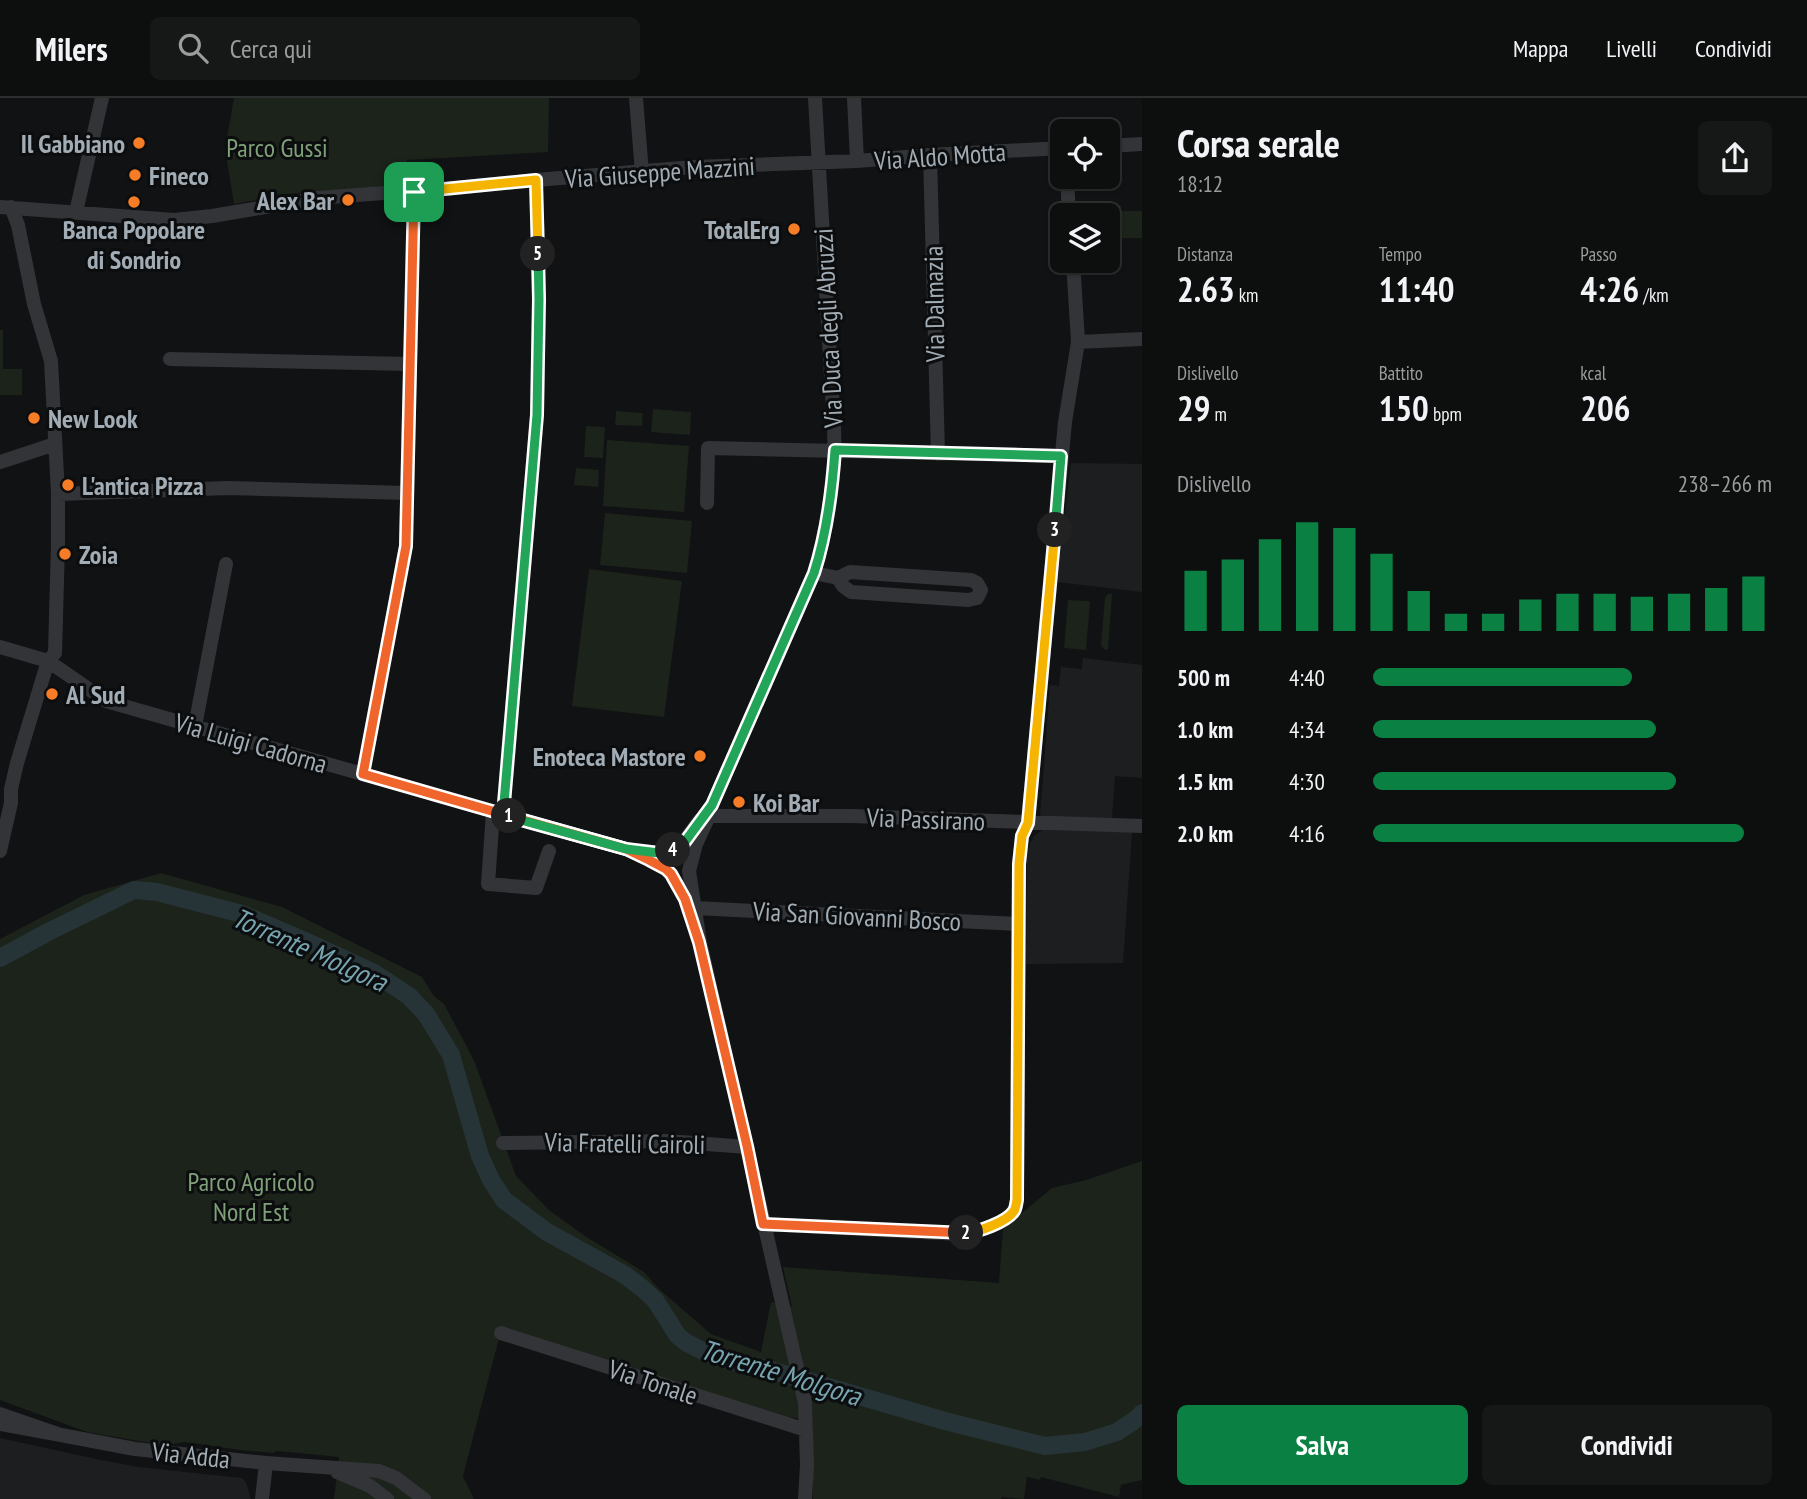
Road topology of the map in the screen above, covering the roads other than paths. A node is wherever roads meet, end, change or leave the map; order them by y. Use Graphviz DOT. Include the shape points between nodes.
graph roads {
  1 [pos="102,98"];
  2 [pos="636,98"];
  3 [pos="815,98"];
  4 [pos="854,98"];
  5 [pos="1142,144"];
  6 [pos="1120,145"];
  7 [pos="1050,149"];
  8 [pos="930,155"];
  9 [pos="858,161"];
  10 [pos="818,163"];
  11 [pos="642,173"];
  12 [pos="536,180"];
  13 [pos="414,192"];
  14 [pos="6,207"];
  15 [pos="76,212"];
  16 [pos="1074,273"];
  17 [pos="1142,339"];
  18 [pos="1078,342"];
  19 [pos="170,359"];
  20 [pos="410,364"];
  21 [pos="55,444"];
  22 [pos="835,450"];
  23 [pos="937,454"];
  24 [pos="1061,456"];
  25 [pos="0,462"];
  26 [pos="407,493"];
  27 [pos="58,494"];
  28 [pos="707,503"];
  29 [pos="226,564"];
  30 [pos="814,573"];
  31 [pos="838,578"];
  32 [pos="0,648"];
  33 [pos="48,661"];
  34 [pos="195,726"];
  35 [pos="363,774"];
  36 [pos="711,810"];
  37 [pos="498,813"];
  38 [pos="1028,823"];
  39 [pos="1142,826"];
  40 [pos="0,851"];
  41 [pos="549,851"];
  42 [pos="671,861"];
  43 [pos="690,865"];
  44 [pos="695,908"];
  45 [pos="1019,924"];
  46 [pos="699,942"];
  47 [pos="503,1143"];
  48 [pos="747,1146"];
  49 [pos="763,1224"];
  50 [pos="501,1333"];
  51 [pos="0,1414"];
  52 [pos="0,1424"];
  53 [pos="806,1430"];
  54 [pos="61,1435"];
  55 [pos="266,1463"];
  56 [pos="322,1467"];
  57 [pos="410,1493"];
  58 [pos="262,1499"];
  59 [pos="387,1499"];
  60 [pos="424,1499"];
  61 [pos="805,1499"];
  1 -- 15 [label="street"];
  2 -- 11 [label="street"];
  3 -- 10 [label="street, Via Duca degli Abruzzi"];
  4 -- 9 [label="street"];
  5 -- 6 [label="street"];
  7 -- 8 [label="street, Via Aldo Motta"];
  8 -- 9 [label="street, Via Aldo Motta"];
  8 -- 23 [label="street, Via Dalmazia"];
  9 -- 10 [label="street, Via Aldo Motta"];
  10 -- 11 [label="street, Via Giuseppe Mazzini"];
  10 -- 22 [label="street, Via Duca degli Abruzzi"];
  11 -- 12 [label="street, Via Giuseppe Mazzini"];
  12 -- 13 [label="street, Via Giuseppe Mazzini"];
  12 -- 37 [label="street" via="537,415"];
  13 -- 15 [label="street, Via Giuseppe Mazzini" via="318,198 174,220"];
  13 -- 20 [label="street"];
  14 -- 15 [label="street, Via Giuseppe Mazzini"];
  14 -- 21 [label="street" via="18,225 51,362"];
  16 -- 18 [label="street"];
  17 -- 18 [label="street"];
  18 -- 24 [label="street"];
  19 -- 20 [label="street"];
  20 -- 26 [label="street"];
  21 -- 25 [label="street"];
  21 -- 27 [label="street"];
  22 -- 23 [label="street"];
  22 -- 28 [label="street" via="708,448"];
  22 -- 30 [label="street, Via Duca degli Abruzzi" via="831,502"];
  23 -- 24 [label="street"];
  24 -- 38 [label="street"];
  26 -- 27 [label="street" via="229,488"];
  26 -- 35 [label="street" via="405,555"];
  27 -- 33 [label="street" via="55,653"];
  29 -- 34 [label="street"];
  30 -- 31 [label="street"];
  30 -- 36 [label="street, Via Duca degli Abruzzi"];
  31 -- 31 [label="street" via="850,572 971,580 981,590 977,598 968,600 851,592"];
  32 -- 33 [label="street, Via Luigi Cadorna"];
  33 -- 34 [label="street, Via Luigi Cadorna" via="106,701"];
  33 -- 40 [label="street" via="17,763"];
  34 -- 35 [label="street, Via Luigi Cadorna"];
  35 -- 37 [label="street, Via Luigi Cadorna"];
  36 -- 38 [label="street, Via Passirano"];
  36 -- 42 [label="street, Via Duca degli Abruzzi"];
  36 -- 43 [label="street, Via Duca degli Abruzzi"];
  37 -- 41 [label="street" via="488,884 536,888"];
  37 -- 42 [label="street, Via Luigi Cadorna"];
  38 -- 39 [label="street, Via Passirano"];
  38 -- 45 [label="street" via="1019,864"];
  42 -- 43 [label="street" via="687,852"];
  42 -- 43 [label="street, Via Luigi Cadorna" via="678,876"];
  42 -- 46 [label="street"];
  43 -- 44 [label="street"];
  44 -- 45 [label="street, Via San Giovanni Bosco"];
  44 -- 46 [label="street"];
  45 -- 49 [label="street" via="1014,1212 971,1233"];
  46 -- 48 [label="street"];
  47 -- 48 [label="street, Via Fratelli Cairoli"];
  48 -- 49 [label="street"];
  49 -- 53 [label="street" via="802,1388"];
  50 -- 53 [label="street, Via Tonale"];
  51 -- 54 [label="street, Via Adda"];
  52 -- 54 [label="street, Via Adda"];
  53 -- 61 [label="street"];
  54 -- 55 [label="street, Via Adda" via="135,1449"];
  55 -- 56 [label="street, Via Adda"];
  55 -- 58 [label="street"];
  56 -- 57 [label="street, Via Adda" via="379,1471 396,1478"];
  56 -- 59 [label="street, Via Adda" via="359,1480"];
  57 -- 60 [label="street, Via Adda"];
}
